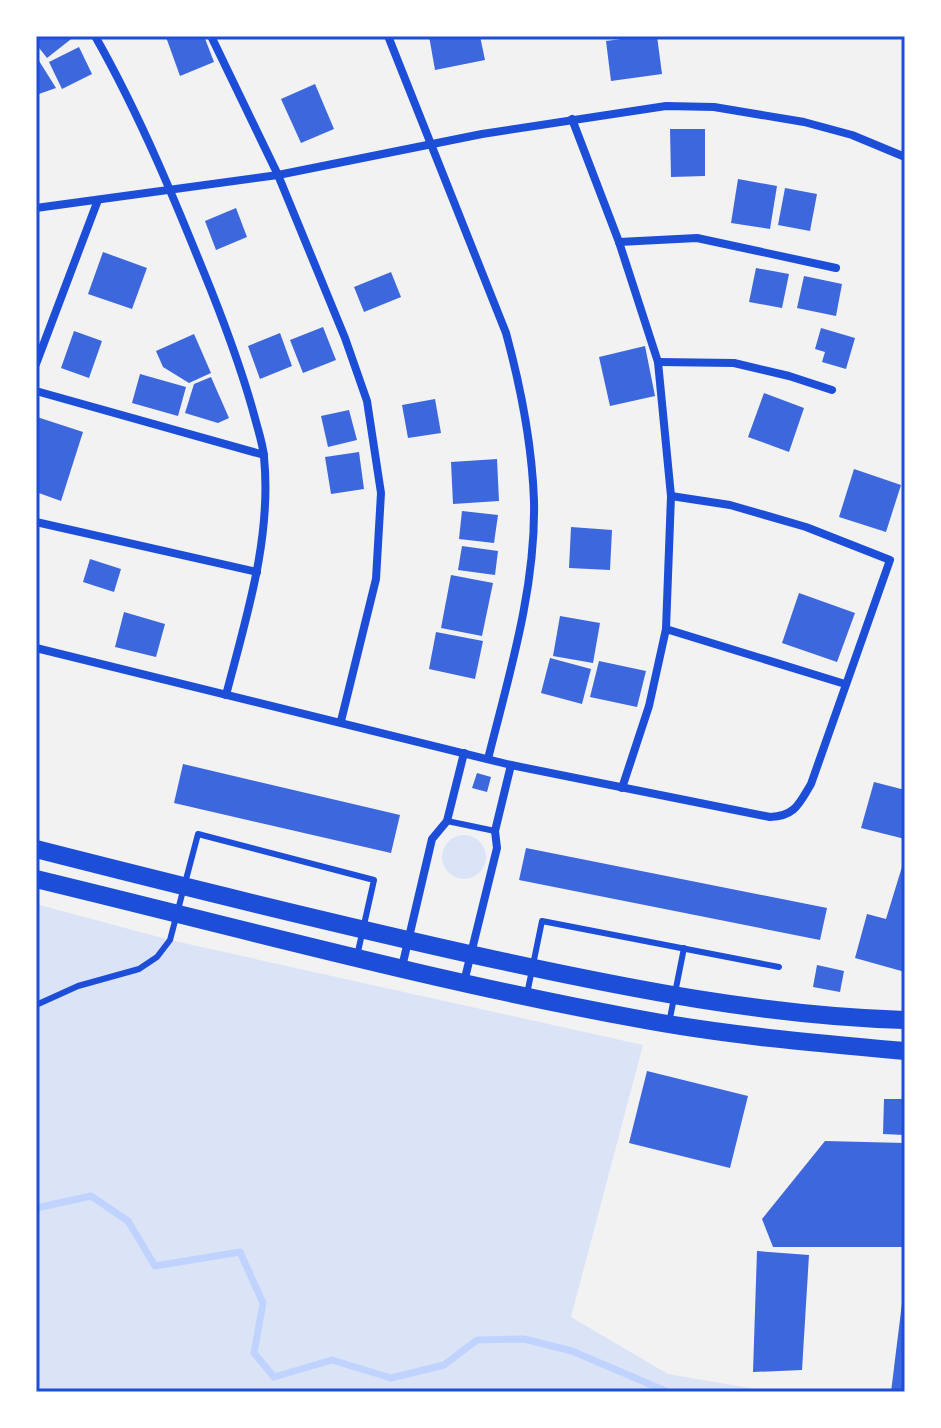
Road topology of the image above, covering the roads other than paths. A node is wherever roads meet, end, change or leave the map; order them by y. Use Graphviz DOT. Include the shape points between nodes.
graph roads {
  1 [pos="95,36"];
  2 [pos="211,36"];
  3 [pos="388,36"];
  4 [pos="572,119"];
  5 [pos="431,145"];
  6 [pos="905,157"];
  7 [pos="278,175"];
  8 [pos="171,192"];
  9 [pos="98,200"];
  10 [pos="36,208"];
  11 [pos="619,242"];
  12 [pos="836,268"];
  13 [pos="658,362"];
  14 [pos="36,364"];
  15 [pos="832,390"];
  16 [pos="36,391"];
  17 [pos="264,455"];
  18 [pos="671,496"];
  19 [pos="36,522"];
  20 [pos="257,572"];
  21 [pos="666,629"];
  22 [pos="36,648"];
  23 [pos="845,684"];
  24 [pos="226,695"];
  25 [pos="341,721"];
  26 [pos="464,753"];
  27 [pos="488,759"];
  28 [pos="511,765"];
  29 [pos="622,788"];
  30 [pos="447,821"];
  31 [pos="495,831"];
  32 [pos="36,849"];
  33 [pos="36,879"];
  34 [pos="184,886"];
  35 [pos="177,913"];
  36 [pos="364,930"];
  37 [pos="408,940"];
  38 [pos="684,948"];
  39 [pos="470,954"];
  40 [pos="357,956"];
  41 [pos="402,967"];
  42 [pos="779,967"];
  43 [pos="533,968"];
  44 [pos="464,982"];
  45 [pos="527,995"];
  46 [pos="675,995"];
  47 [pos="36,1005"];
  48 [pos="862,1019"];
  49 [pos="905,1020"];
  50 [pos="669,1024"];
  51 [pos="858,1047"];
  52 [pos="905,1051"];
  1 -- 8 [label="street"];
  2 -- 7 [label="street"];
  3 -- 5 [label="street"];
  4 -- 5 [label="street"];
  4 -- 6 [label="street" via="666,106 714,107 804,122"];
  4 -- 11 [label="street"];
  5 -- 7 [label="street"];
  5 -- 27 [label="street" via="506,333 528,439 534,503 519,629"];
  7 -- 8 [label="street"];
  7 -- 25 [label="street" via="367,401 381,493 376,579"];
  8 -- 9 [label="street"];
  8 -- 17 [label="street" via="229,334"];
  9 -- 10 [label="street"];
  9 -- 14 [label="street"];
  11 -- 12 [label="street" via="697,238"];
  11 -- 13 [label="street"];
  13 -- 15 [label="street" via="734,363"];
  13 -- 18 [label="street"];
  16 -- 17 [label="street"];
  17 -- 20 [label="street" via="265,508"];
  18 -- 21 [label="street"];
  18 -- 23 [label="street" via="730,505 806,527 890,560"];
  19 -- 20 [label="street"];
  20 -- 24 [label="street"];
  21 -- 23 [label="street"];
  21 -- 29 [label="street" via="649,706"];
  22 -- 24 [label="street"];
  23 -- 29 [label="street" via="811,784 784,817"];
  24 -- 25 [label="street"];
  25 -- 26 [label="street"];
  26 -- 27 [label="street"];
  26 -- 30 [label="street"];
  27 -- 28 [label="street"];
  28 -- 29 [label="street"];
  28 -- 31 [label="street"];
  30 -- 31 [label="lane"];
  30 -- 37 [label="street" via="432,839"];
  31 -- 39 [label="street" via="497,848"];
  32 -- 34 [label="main road"];
  33 -- 35 [label="main road"];
  34 -- 35 [label="lane"];
  34 -- 36 [label="main road"];
  34 -- 36 [label="lane" via="198,834 374,880"];
  35 -- 40 [label="main road"];
  35 -- 47 [label="lane" via="170,940 139,969 78,986"];
  36 -- 37 [label="main road"];
  36 -- 40 [label="lane"];
  37 -- 39 [label="main road"];
  37 -- 41 [label="street"];
  38 -- 42 [label="lane"];
  38 -- 43 [label="lane" via="542,921"];
  38 -- 46 [label="lane"];
  39 -- 43 [label="main road"];
  39 -- 44 [label="street"];
  40 -- 41 [label="main road"];
  41 -- 44 [label="main road"];
  43 -- 45 [label="lane"];
  43 -- 46 [label="main road"];
  44 -- 45 [label="main road"];
  45 -- 50 [label="main road"];
  46 -- 48 [label="main road"];
  46 -- 50 [label="lane"];
  48 -- 49 [label="main road"];
  48 -- 51 [label="main road"];
  50 -- 51 [label="main road"];
  51 -- 52 [label="main road"];
}
